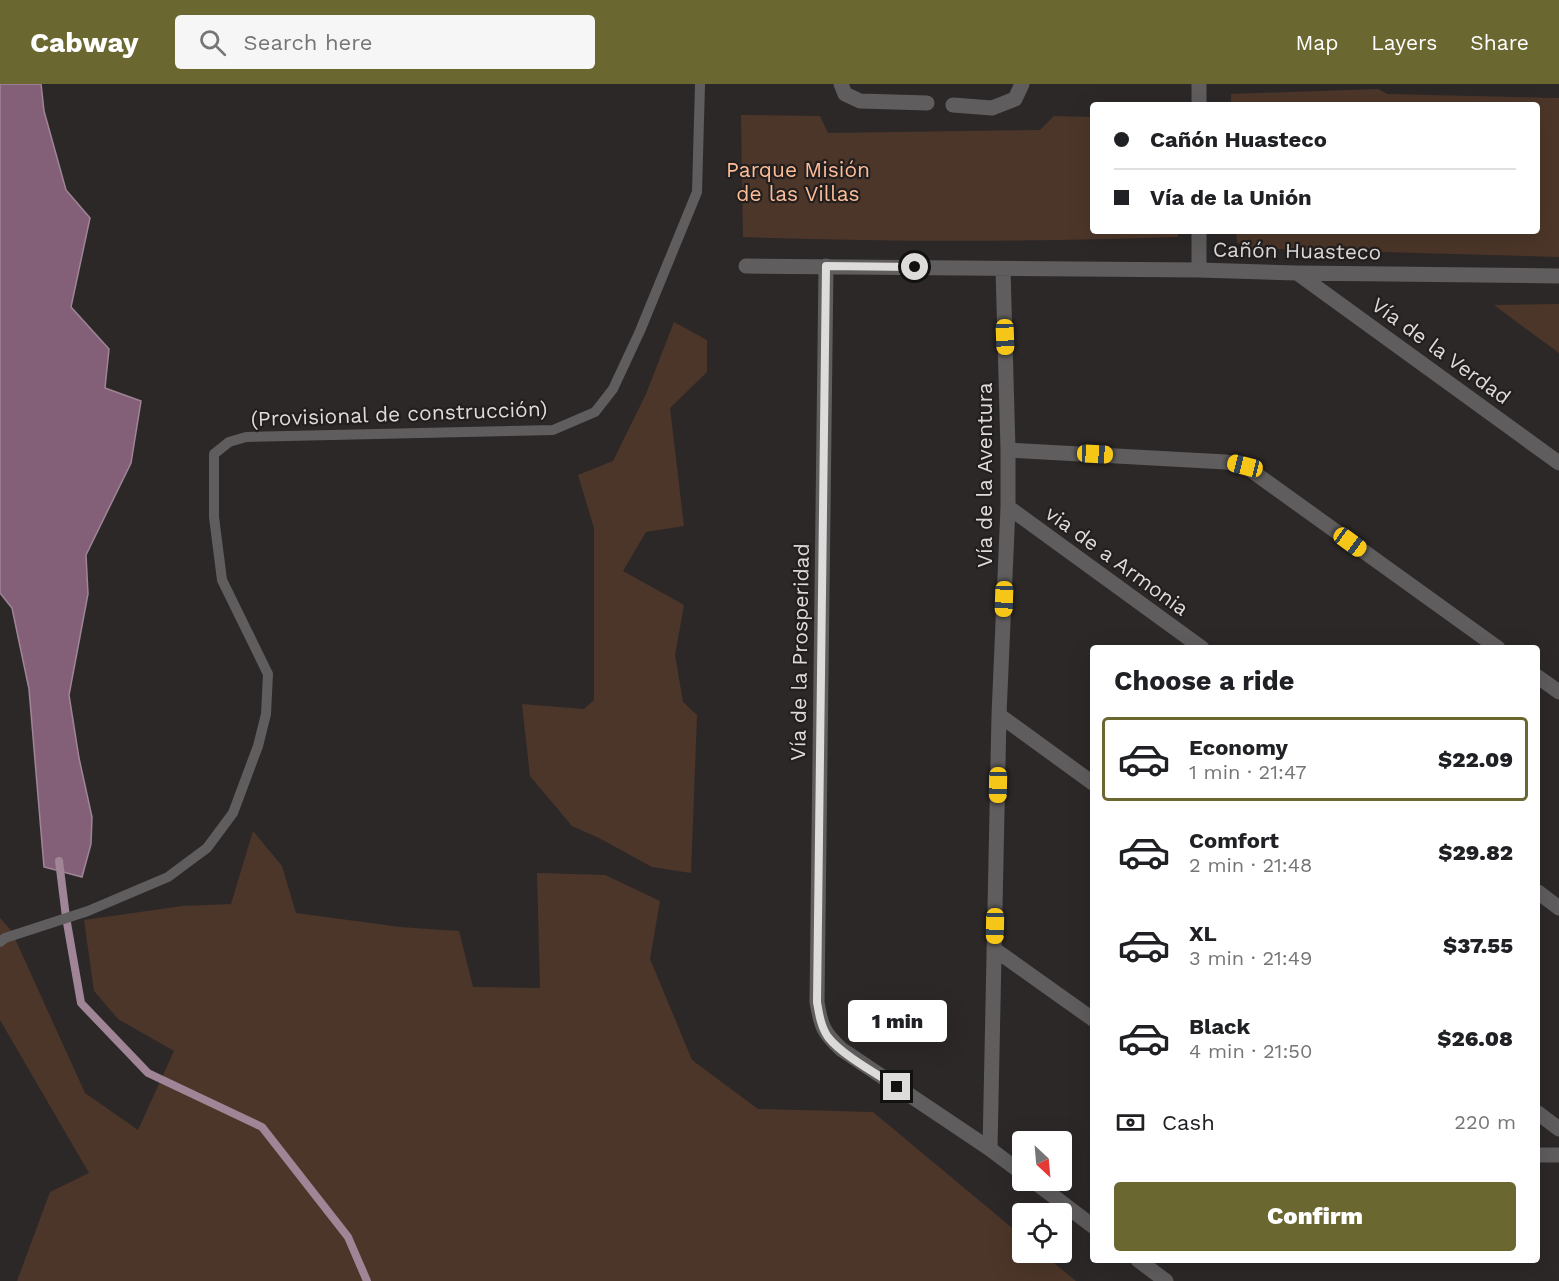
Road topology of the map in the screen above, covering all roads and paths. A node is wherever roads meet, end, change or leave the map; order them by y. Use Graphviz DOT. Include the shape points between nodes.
graph roads {
  1 [pos="700,84"];
  2 [pos="1022,84"];
  3 [pos="1198,84"];
  4 [pos="843,89"];
  5 [pos="1198,102"];
  6 [pos="927,103"];
  7 [pos="953,105"];
  8 [pos="1199,234"];
  9 [pos="746,266"];
  10 [pos="826,266"];
  11 [pos="1003,268"];
  12 [pos="1199,270"];
  13 [pos="1298,273"];
  14 [pos="1559,276"];
  15 [pos="1008,450"];
  16 [pos="1559,464"];
  17 [pos="1008,507"];
  18 [pos="1198,645"];
  19 [pos="1494,645"];
  20 [pos="1540,678"];
  21 [pos="1559,692"];
  22 [pos="999,714"];
  23 [pos="1090,781"];
  24 [pos="1540,894"];
  25 [pos="1559,908"];
  26 [pos="0,942"];
  27 [pos="994,949"];
  28 [pos="1090,1017"];
  29 [pos="1540,1115"];
  30 [pos="1559,1129"];
  31 [pos="990,1149"];
  32 [pos="1540,1155"];
  33 [pos="1559,1155"];
  34 [pos="1012,1166"];
  35 [pos="1047,1191"];
  36 [pos="1090,1224"];
  37 [pos="1142,1263"];
  38 [pos="1166,1281"];
  1 -- 26 [label="lane, (Provisional de construcción)" via="697,192 640,332 613,389 595,412 553,430 246,437 229,442 214,454 214,517 222,580 268,674 266,714 234,813 207,848 168,876 88,911"];
  2 -- 7 [label="street" via="1015,99 992,108"];
  3 -- 5 [label="street"];
  4 -- 6 [label="street" via="860,101"];
  8 -- 12 [label="street"];
  9 -- 10 [label="street, Cañón Huasteco"];
  10 -- 11 [label="street, Cañón Huasteco"];
  10 -- 31 [label="street, Vía de la Prosperidad" via="817,1002 820,1019 827,1036 841,1049"];
  11 -- 12 [label="street, Cañón Huasteco"];
  11 -- 15 [label="street, Vía de la Aventura"];
  12 -- 13 [label="street, Cañón Huasteco"];
  13 -- 14 [label="street, Cañón Huasteco"];
  13 -- 16 [label="street, Vía de la Verdad"];
  15 -- 17 [label="street, Vía de la Aventura"];
  15 -- 19 [label="street" via="1245,466"];
  17 -- 18 [label="street, via de a Armonia"];
  17 -- 22 [label="street, Vía de la Aventura"];
  20 -- 21 [label="street"];
  22 -- 23 [label="street"];
  22 -- 27 [label="street, Vía de la Aventura"];
  24 -- 25 [label="street"];
  27 -- 28 [label="street"];
  27 -- 31 [label="street, Vía de la Aventura"];
  29 -- 30 [label="street"];
  31 -- 34 [label="street"];
  32 -- 33 [label="street"];
  35 -- 36 [label="street"];
  37 -- 38 [label="street"];
}
